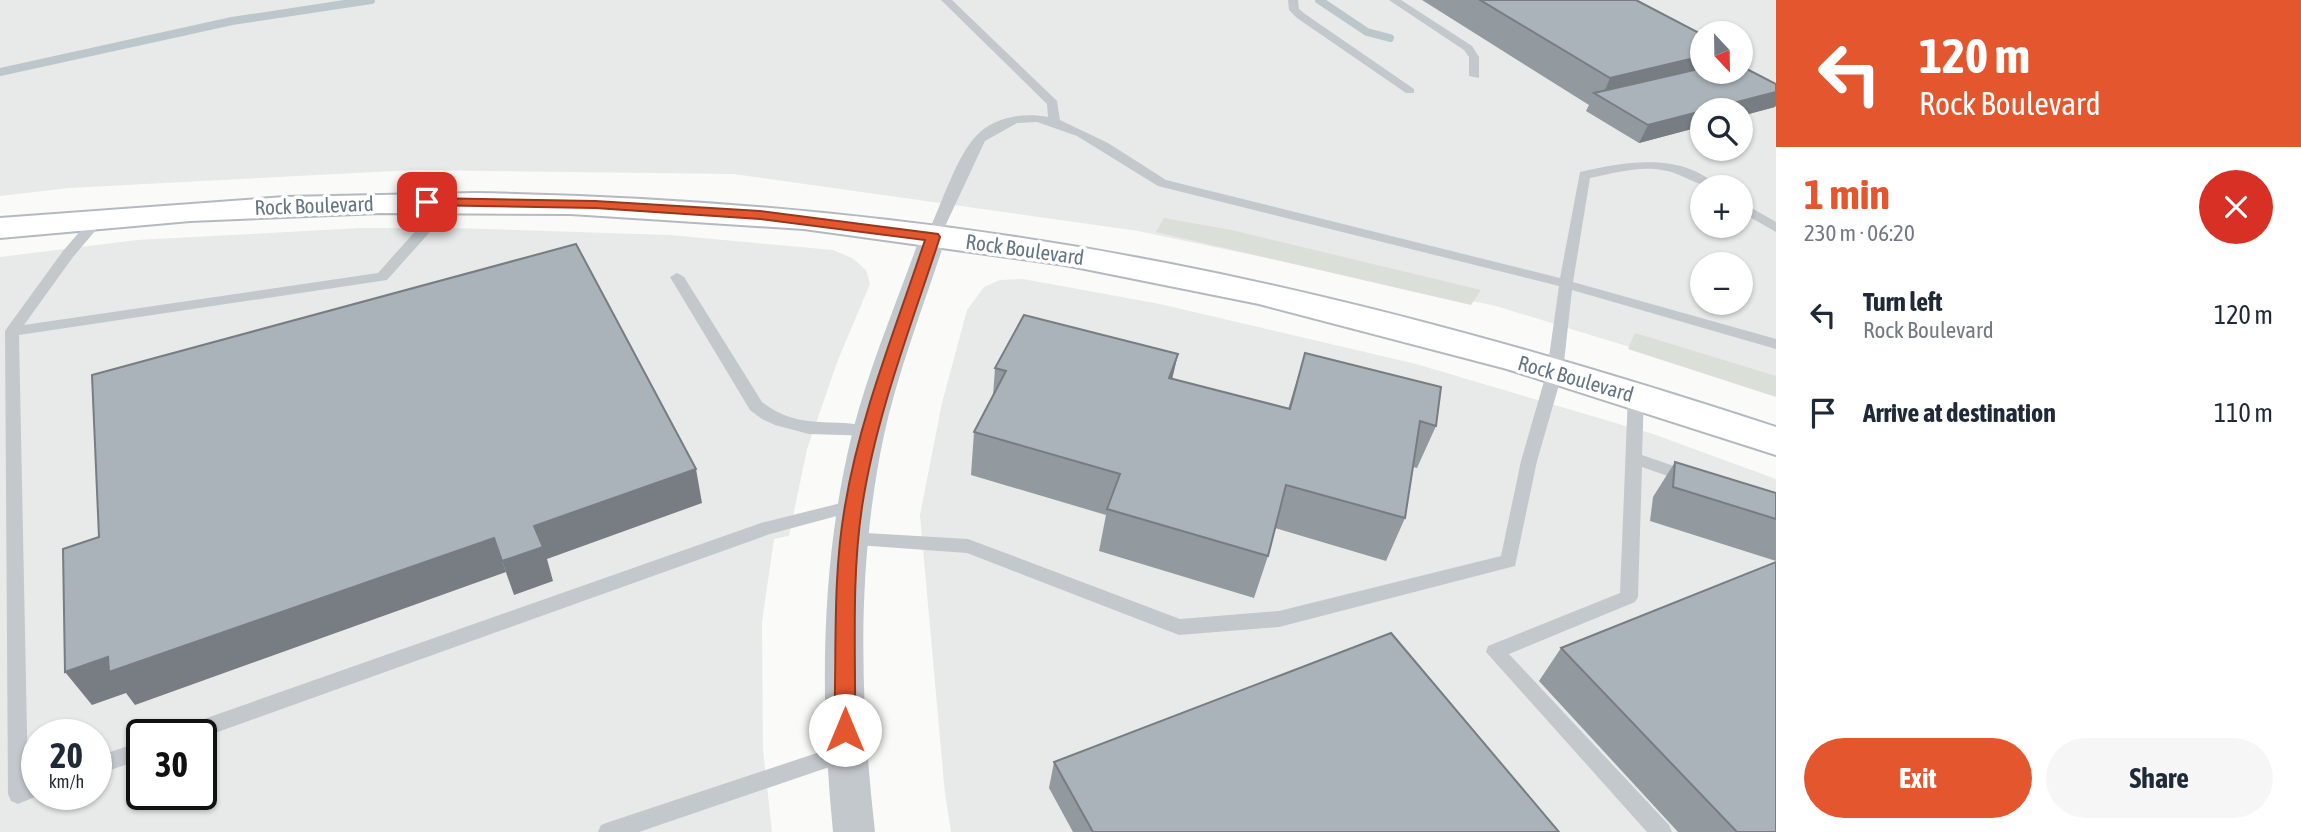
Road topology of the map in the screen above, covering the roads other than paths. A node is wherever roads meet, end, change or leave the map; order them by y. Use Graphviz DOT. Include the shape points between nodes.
graph roads {
  1 [pos="946,0"];
  2 [pos="1293,0"];
  3 [pos="1394,0"];
  4 [pos="1475,76"];
  5 [pos="1410,91"];
  6 [pos="1054,121"];
  7 [pos="1690,176"];
  8 [pos="449,202"];
  9 [pos="1753,214"];
  10 [pos="99,218"];
  11 [pos="0,228"];
  12 [pos="1776,228"];
  13 [pos="933,237"];
  14 [pos="677,277"];
  15 [pos="1566,284"];
  16 [pos="12,331"];
  17 [pos="1776,344"];
  18 [pos="1555,371"];
  19 [pos="1636,395"];
  20 [pos="869,432"];
  21 [pos="1776,441"];
  22 [pos="1634,459"];
  23 [pos="1699,481"];
  24 [pos="851,522"];
  25 [pos="217,723"];
  26 [pos="844,753"];
  27 [pos="21,793"];
  28 [pos="610,832"];
  29 [pos="854,832"];
  30 [pos="1661,832"];
  1 -- 6 [label="lane" via="1053,103"];
  2 -- 5 [label="lane" via="1294,10 1301,16"];
  3 -- 4 [label="lane" via="1468,48 1474,57"];
  6 -- 13 [label="lane" via="1009,119 980,138"];
  6 -- 15 [label="lane" via="1084,132 1162,183"];
  7 -- 15 [label="lane" via="1669,165 1647,164 1584,175"];
  8 -- 10 [label="main road, Rock Boulevard" via="303,204"];
  8 -- 13 [label="main road, Rock Boulevard" via="760,215"];
  8 -- 16 [label="lane" via="382,276"];
  9 -- 12 [label="lane"];
  10 -- 11 [label="main road, Rock Boulevard"];
  10 -- 16 [label="lane"];
  13 -- 18 [label="main road, Rock Boulevard" via="1009,245 1206,281"];
  13 -- 20 [label="street"];
  14 -- 20 [label="lane" via="767,418 784,424"];
  15 -- 17 [label="lane"];
  15 -- 18 [label="lane"];
  16 -- 27 [label="lane"];
  18 -- 19 [label="main road, Rock Boulevard"];
  18 -- 24 [label="lane" via="1529,461 1509,561 1279,619 1179,627 968,546"];
  19 -- 21 [label="main road, Rock Boulevard"];
  19 -- 22 [label="lane"];
  20 -- 24 [label="street"];
  22 -- 23 [label="lane"];
  22 -- 30 [label="lane" via="1629,597 1495,652"];
  24 -- 25 [label="lane" via="767,528"];
  24 -- 26 [label="street"];
  26 -- 28 [label="lane"];
  26 -- 29 [label="street"];
}
